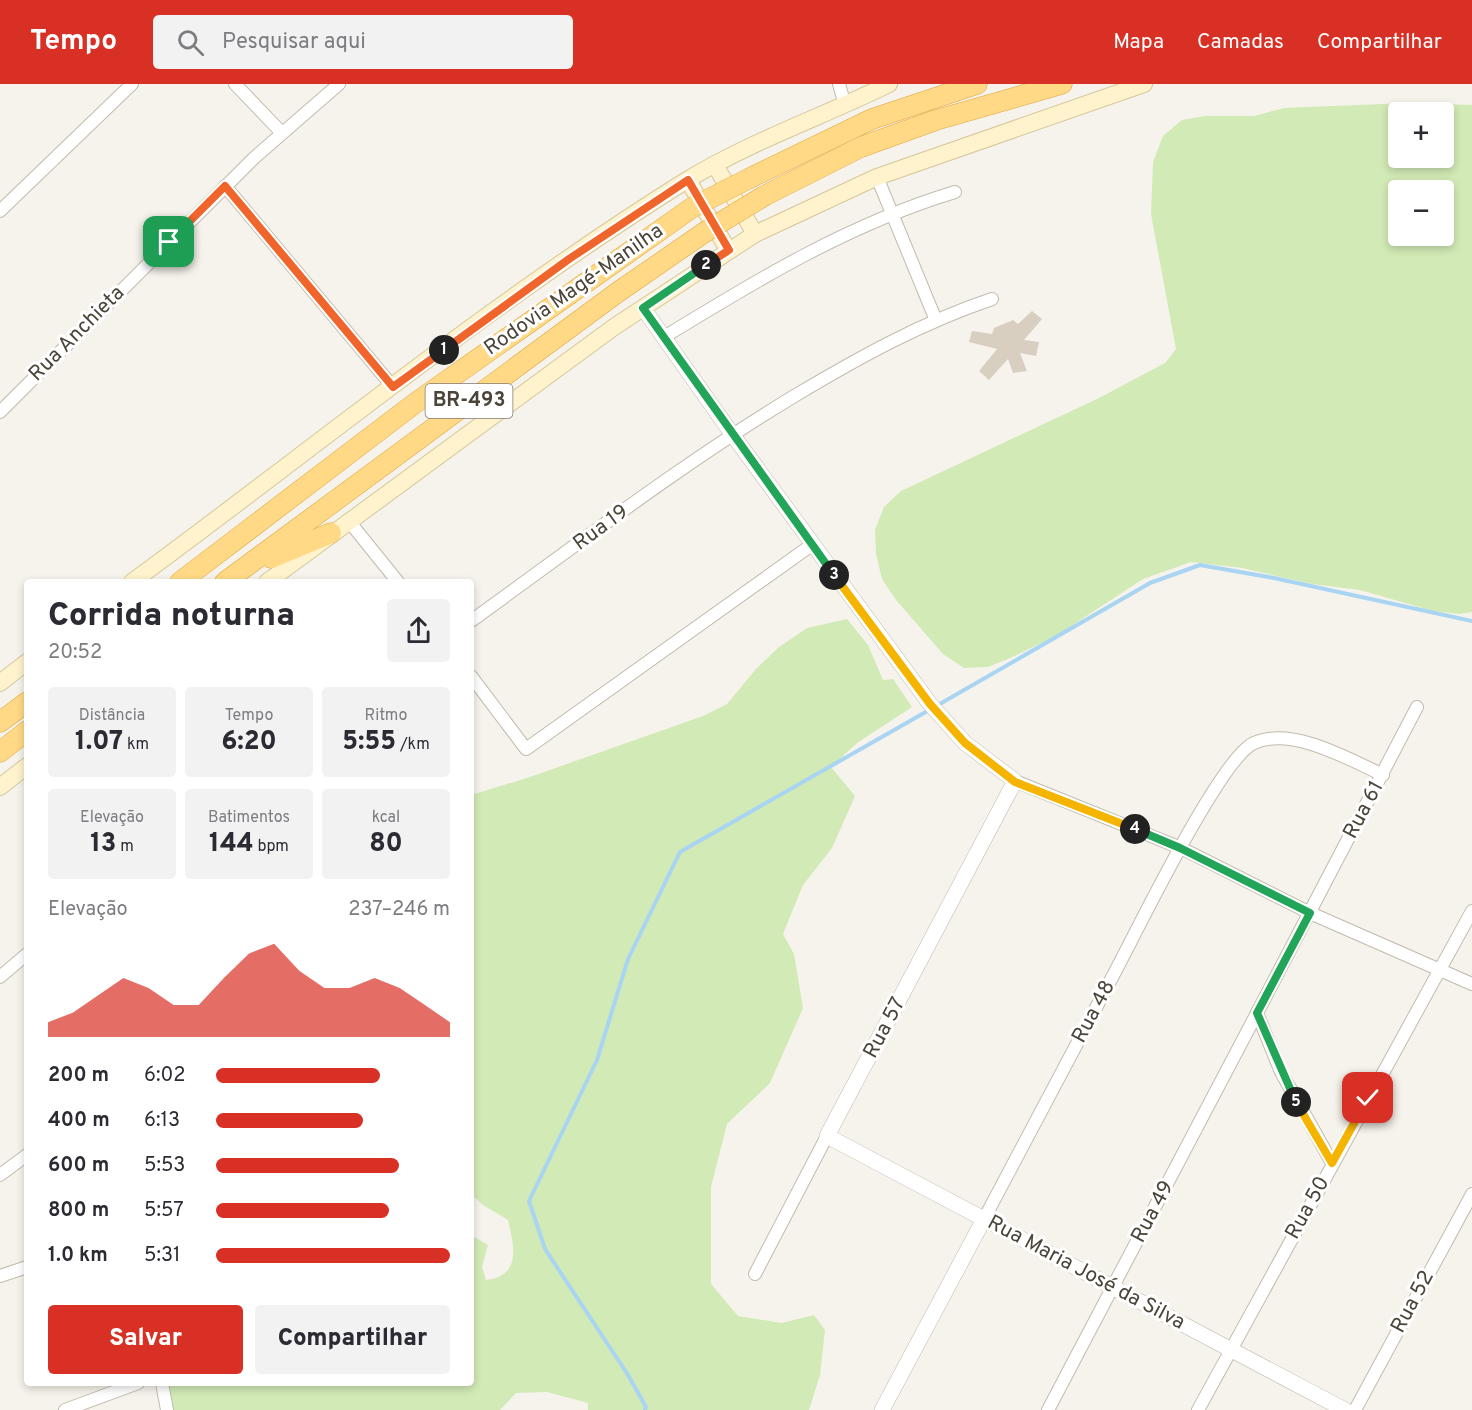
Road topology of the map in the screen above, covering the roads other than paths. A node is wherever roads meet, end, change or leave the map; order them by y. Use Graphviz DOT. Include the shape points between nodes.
graph roads {
  1 [pos="132,84"];
  2 [pos="235,84"];
  3 [pos="339,84"];
  4 [pos="839,84"];
  5 [pos="889,84"];
  6 [pos="1062,84"];
  7 [pos="1144,84"];
  8 [pos="975,85"];
  9 [pos="845,105"];
  10 [pos="281,132"];
  11 [pos="714,165"];
  12 [pos="877,177"];
  13 [pos="688,180"];
  14 [pos="225,186"];
  15 [pos="955,192"];
  16 [pos="0,211"];
  17 [pos="893,213"];
  18 [pos="755,234"];
  19 [pos="729,250"];
  20 [pos="992,299"];
  21 [pos="643,308"];
  22 [pos="935,318"];
  23 [pos="664,337"];
  24 [pos="393,387"];
  25 [pos="0,411"];
  26 [pos="732,434"];
  27 [pos="348,520"];
  28 [pos="331,533"];
  29 [pos="813,544"];
  30 [pos="231,578"];
  31 [pos="136,579"];
  32 [pos="184,579"];
  33 [pos="271,579"];
  34 [pos="396,579"];
  35 [pos="474,619"];
  36 [pos="24,664"];
  37 [pos="474,680"];
  38 [pos="0,683"];
  39 [pos="24,704"];
  40 [pos="1417,707"];
  41 [pos="0,722"];
  42 [pos="24,733"];
  43 [pos="0,752"];
  44 [pos="24,768"];
  45 [pos="1383,775"];
  46 [pos="1015,782"];
  47 [pos="0,787"];
  48 [pos="1180,848"];
  49 [pos="1472,911"];
  50 [pos="1310,913"];
  51 [pos="24,957"];
  52 [pos="1439,969"];
  53 [pos="0,977"];
  54 [pos="1472,984"];
  55 [pos="1257,1013"];
  56 [pos="827,1136"];
  57 [pos="24,1157"];
  58 [pos="1332,1163"];
  59 [pos="0,1175"];
  60 [pos="1472,1194"];
  61 [pos="984,1219"];
  62 [pos="24,1268"];
  63 [pos="755,1274"];
  64 [pos="0,1276"];
  65 [pos="1113,1287"];
  66 [pos="1230,1349"];
  67 [pos="130,1386"];
  68 [pos="163,1386"];
  69 [pos="65,1410"];
  70 [pos="167,1410"];
  71 [pos="882,1410"];
  72 [pos="1048,1410"];
  73 [pos="1198,1410"];
  74 [pos="1345,1410"];
  75 [pos="1355,1410"];
  1 -- 16 [label="street"];
  2 -- 10 [label="street"];
  3 -- 10 [label="street, Rua Anchieta"];
  4 -- 9 [label="street"];
  5 -- 9 [label="main road"];
  6 -- 30 [label="highway, Rodovia Magé-Manilha / BR-493, bridge" via="981,106 861,147 764,196 618,292"];
  7 -- 12 [label="main road"];
  8 -- 32 [label="highway, Rodovia Magé-Manilha / BR-493, bridge" via="872,119 693,207 423,397"];
  9 -- 11 [label="main road, BR-493" via="792,125"];
  10 -- 14 [label="street, Rua Anchieta"];
  11 -- 13 [label="main road, BR-493"];
  11 -- 18 [label="main road"];
  12 -- 17 [label="street"];
  12 -- 18 [label="main road"];
  13 -- 19 [label="main road"];
  13 -- 24 [label="main road, BR-493" via="569,259"];
  14 -- 24 [label="street"];
  14 -- 25 [label="street, Rua Anchieta"];
  15 -- 17 [label="street"];
  17 -- 22 [label="street"];
  17 -- 23 [label="street" via="813,250"];
  18 -- 19 [label="main road"];
  19 -- 21 [label="main road"];
  20 -- 22 [label="street, Rua 19"];
  21 -- 23 [label="street"];
  21 -- 27 [label="main road"];
  22 -- 26 [label="street, Rua 19"];
  23 -- 26 [label="street"];
  24 -- 31 [label="main road, BR-493"];
  26 -- 29 [label="street"];
  26 -- 35 [label="street, Rua 19"];
  27 -- 28 [label="main road"];
  27 -- 34 [label="street"];
  28 -- 30 [label="highway"];
  28 -- 33 [label="main road"];
  29 -- 37 [label="street" via="526,749"];
  29 -- 46 [label="street" via="930,704 965,743"];
  36 -- 38 [label="main road"];
  39 -- 41 [label="highway"];
  40 -- 45 [label="street, Rua 61"];
  42 -- 43 [label="highway"];
  44 -- 47 [label="main road"];
  45 -- 48 [label="street, Rua 48" via="1329,749 1285,739 1257,741 1243,749"];
  45 -- 50 [label="street, Rua 61"];
  46 -- 48 [label="street"];
  46 -- 56 [label="street, Rua 57"];
  48 -- 50 [label="street"];
  48 -- 61 [label="street, Rua 48"];
  49 -- 52 [label="street, Rua 50"];
  50 -- 52 [label="street"];
  50 -- 55 [label="street, Rua 61"];
  51 -- 53 [label="street"];
  52 -- 54 [label="street"];
  52 -- 58 [label="street, Rua 50"];
  55 -- 58 [label="street" via="1281,1072"];
  55 -- 65 [label="street, Rua 49"];
  56 -- 61 [label="street, Rua Maria José da Silva"];
  56 -- 63 [label="street, Rua 57"];
  57 -- 59 [label="street"];
  58 -- 66 [label="street, Rua 50"];
  60 -- 75 [label="street, Rua 52"];
  61 -- 65 [label="street, Rua Maria José da Silva"];
  61 -- 71 [label="street, Rua 48"];
  62 -- 64 [label="street"];
  65 -- 66 [label="street, Rua Maria José da Silva"];
  65 -- 72 [label="street, Rua 49"];
  66 -- 73 [label="street, Rua 50"];
  66 -- 74 [label="street, Rua Maria José da Silva"];
  67 -- 69 [label="street"];
  68 -- 70 [label="street"];
}
